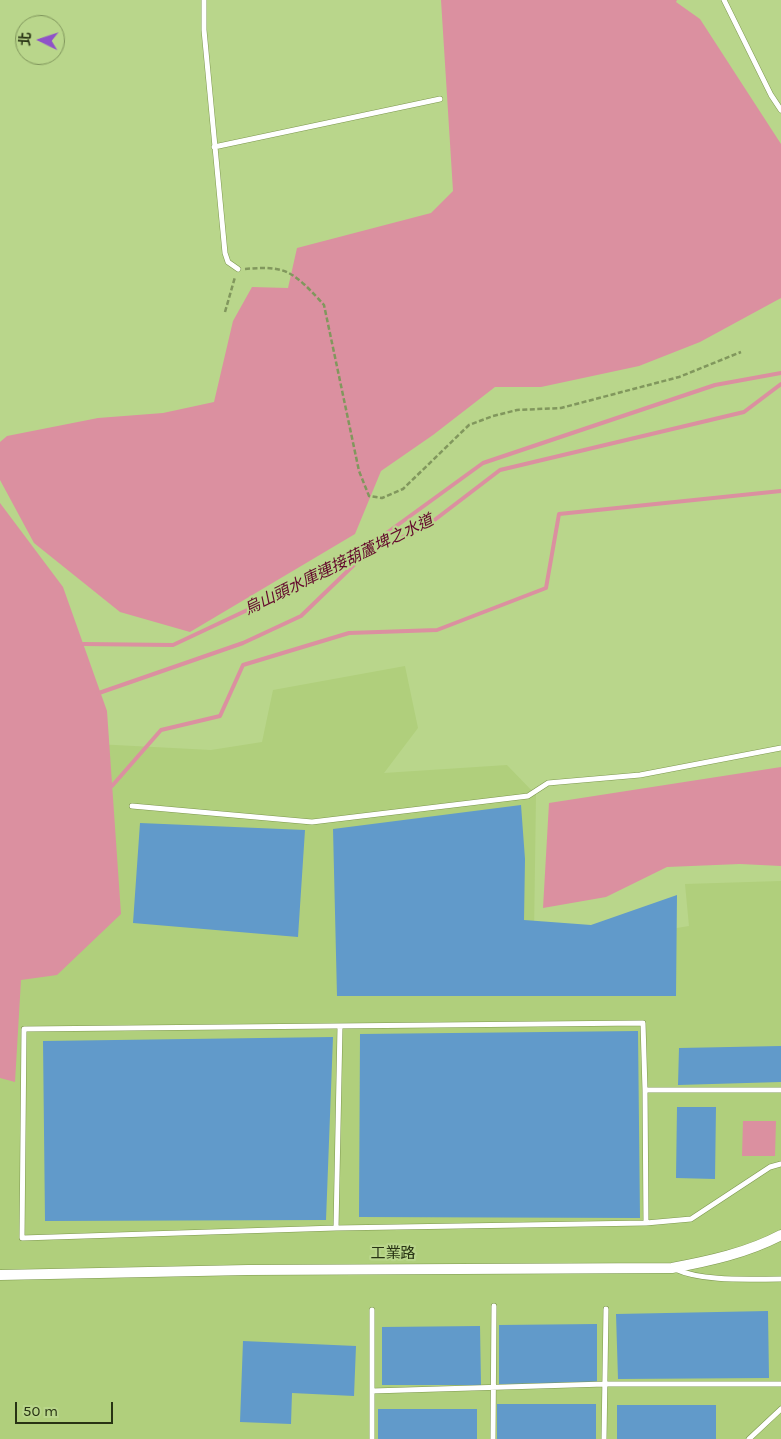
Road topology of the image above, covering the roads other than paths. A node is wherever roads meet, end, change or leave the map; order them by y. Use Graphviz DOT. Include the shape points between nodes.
graph roads {
  1 [pos="204,0"];
  2 [pos="724,0"];
  3 [pos="440,99"];
  4 [pos="781,110"];
  5 [pos="214,147"];
  6 [pos="238,269"];
  7 [pos="781,748"];
  8 [pos="132,806"];
  9 [pos="340,1027"];
  10 [pos="645,1090"];
  11 [pos="781,1090"];
  12 [pos="781,1164"];
  13 [pos="646,1223"];
  14 [pos="336,1228"];
  15 [pos="781,1235"];
  16 [pos="672,1268"];
  17 [pos="0,1276"];
  18 [pos="781,1279"];
  19 [pos="494,1306"];
  20 [pos="606,1309"];
  21 [pos="372,1310"];
  22 [pos="605,1384"];
  23 [pos="781,1384"];
  24 [pos="493,1387"];
  25 [pos="372,1391"];
  26 [pos="781,1409"];
  27 [pos="372,1439"];
  28 [pos="493,1439"];
  29 [pos="604,1439"];
  30 [pos="749,1439"];
  1 -- 5 [label="lane"];
  2 -- 4 [label="lane"];
  3 -- 5 [label="lane"];
  5 -- 6 [label="lane" via="225,252 228,262"];
  7 -- 8 [label="lane" via="640,775 548,783 528,796 312,822"];
  9 -- 10 [label="lane" via="643,1024"];
  9 -- 14 [label="lane"];
  9 -- 14 [label="lane" via="24,1029 22,1238"];
  10 -- 11 [label="lane"];
  10 -- 13 [label="lane"];
  12 -- 13 [label="lane" via="770,1167 691,1219"];
  13 -- 14 [label="lane"];
  15 -- 16 [label="street, 工業路" via="763,1245"];
  16 -- 17 [label="street, 工業路" via="268,1270"];
  16 -- 18 [label="lane" via="688,1275"];
  19 -- 24 [label="lane"];
  20 -- 22 [label="lane"];
  21 -- 25 [label="lane"];
  22 -- 23 [label="lane"];
  22 -- 24 [label="lane"];
  22 -- 29 [label="lane"];
  24 -- 25 [label="lane"];
  24 -- 28 [label="lane"];
  25 -- 27 [label="lane"];
  26 -- 30 [label="lane"];
}
